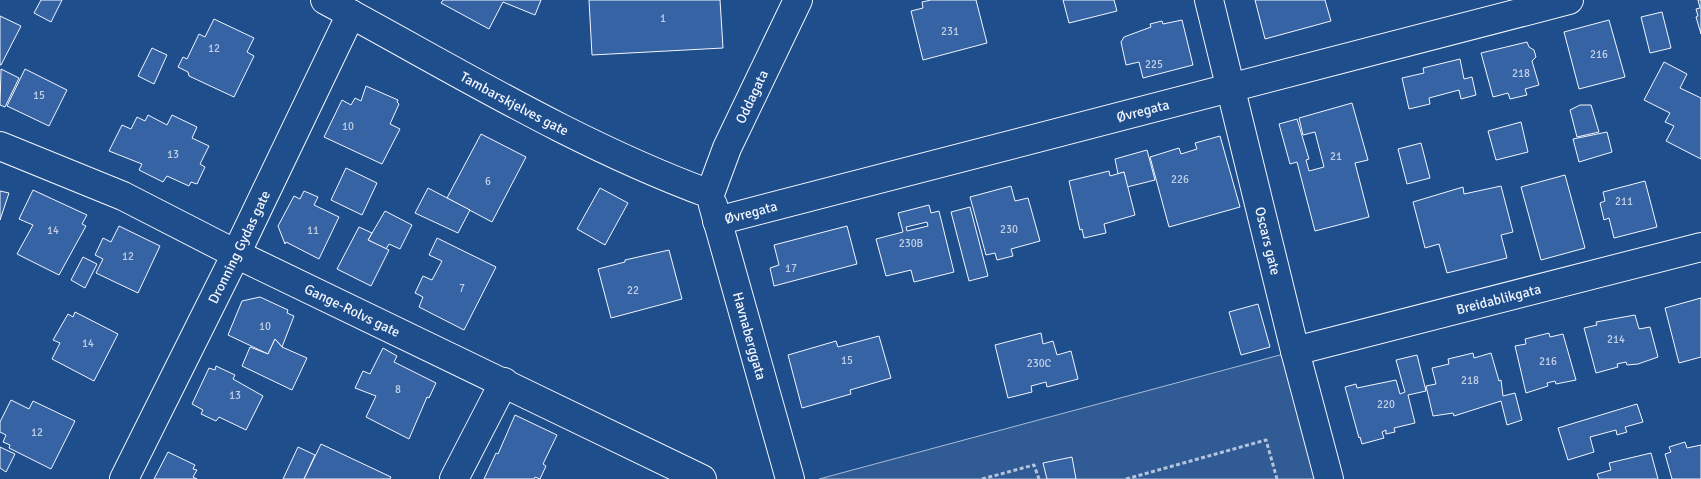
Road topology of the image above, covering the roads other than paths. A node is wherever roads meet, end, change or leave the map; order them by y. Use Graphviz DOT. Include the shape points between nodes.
graph roads {
  1 [pos="325,0"];
  2 [pos="798,0"];
  3 [pos="1209,0"];
  4 [pos="1569,0"];
  5 [pos="351,14"];
  6 [pos="1232,89"];
  7 [pos="0,146"];
  8 [pos="710,194"];
  9 [pos="718,221"];
  10 [pos="1701,247"];
  11 [pos="236,254"];
  12 [pos="1295,351"];
  13 [pos="504,382"];
  14 [pos="124,479"];
  15 [pos="454,479"];
  16 [pos="702,479"];
  17 [pos="790,479"];
  18 [pos="1329,479"];
  1 -- 5 [label="street, Tambarskjelves gate"];
  2 -- 8 [label="street, Oddagata" via="727,148"];
  3 -- 6 [label="street, Oscars gate"];
  4 -- 6 [label="street, Øvregata"];
  5 -- 8 [label="street, Tambarskjelves gate" via="576,137 665,178"];
  5 -- 11 [label="street, Dronning Gydas gate"];
  6 -- 9 [label="street, Øvregata"];
  6 -- 12 [label="street, Oscars gate"];
  7 -- 11 [label="street, Gange-Rolvs gate" via="123,196"];
  8 -- 9 [label="street, Havnaberggata"];
  9 -- 17 [label="street, Havnaberggata"];
  10 -- 12 [label="street, Breidablikgata"];
  11 -- 13 [label="street, Gange-Rolvs gate"];
  11 -- 14 [label="street, Dronning Gydas gate"];
  12 -- 18 [label="street, Oscars gate"];
  13 -- 15 [label="street"];
  13 -- 16 [label="street, Gange-Rolvs gate"];
}
